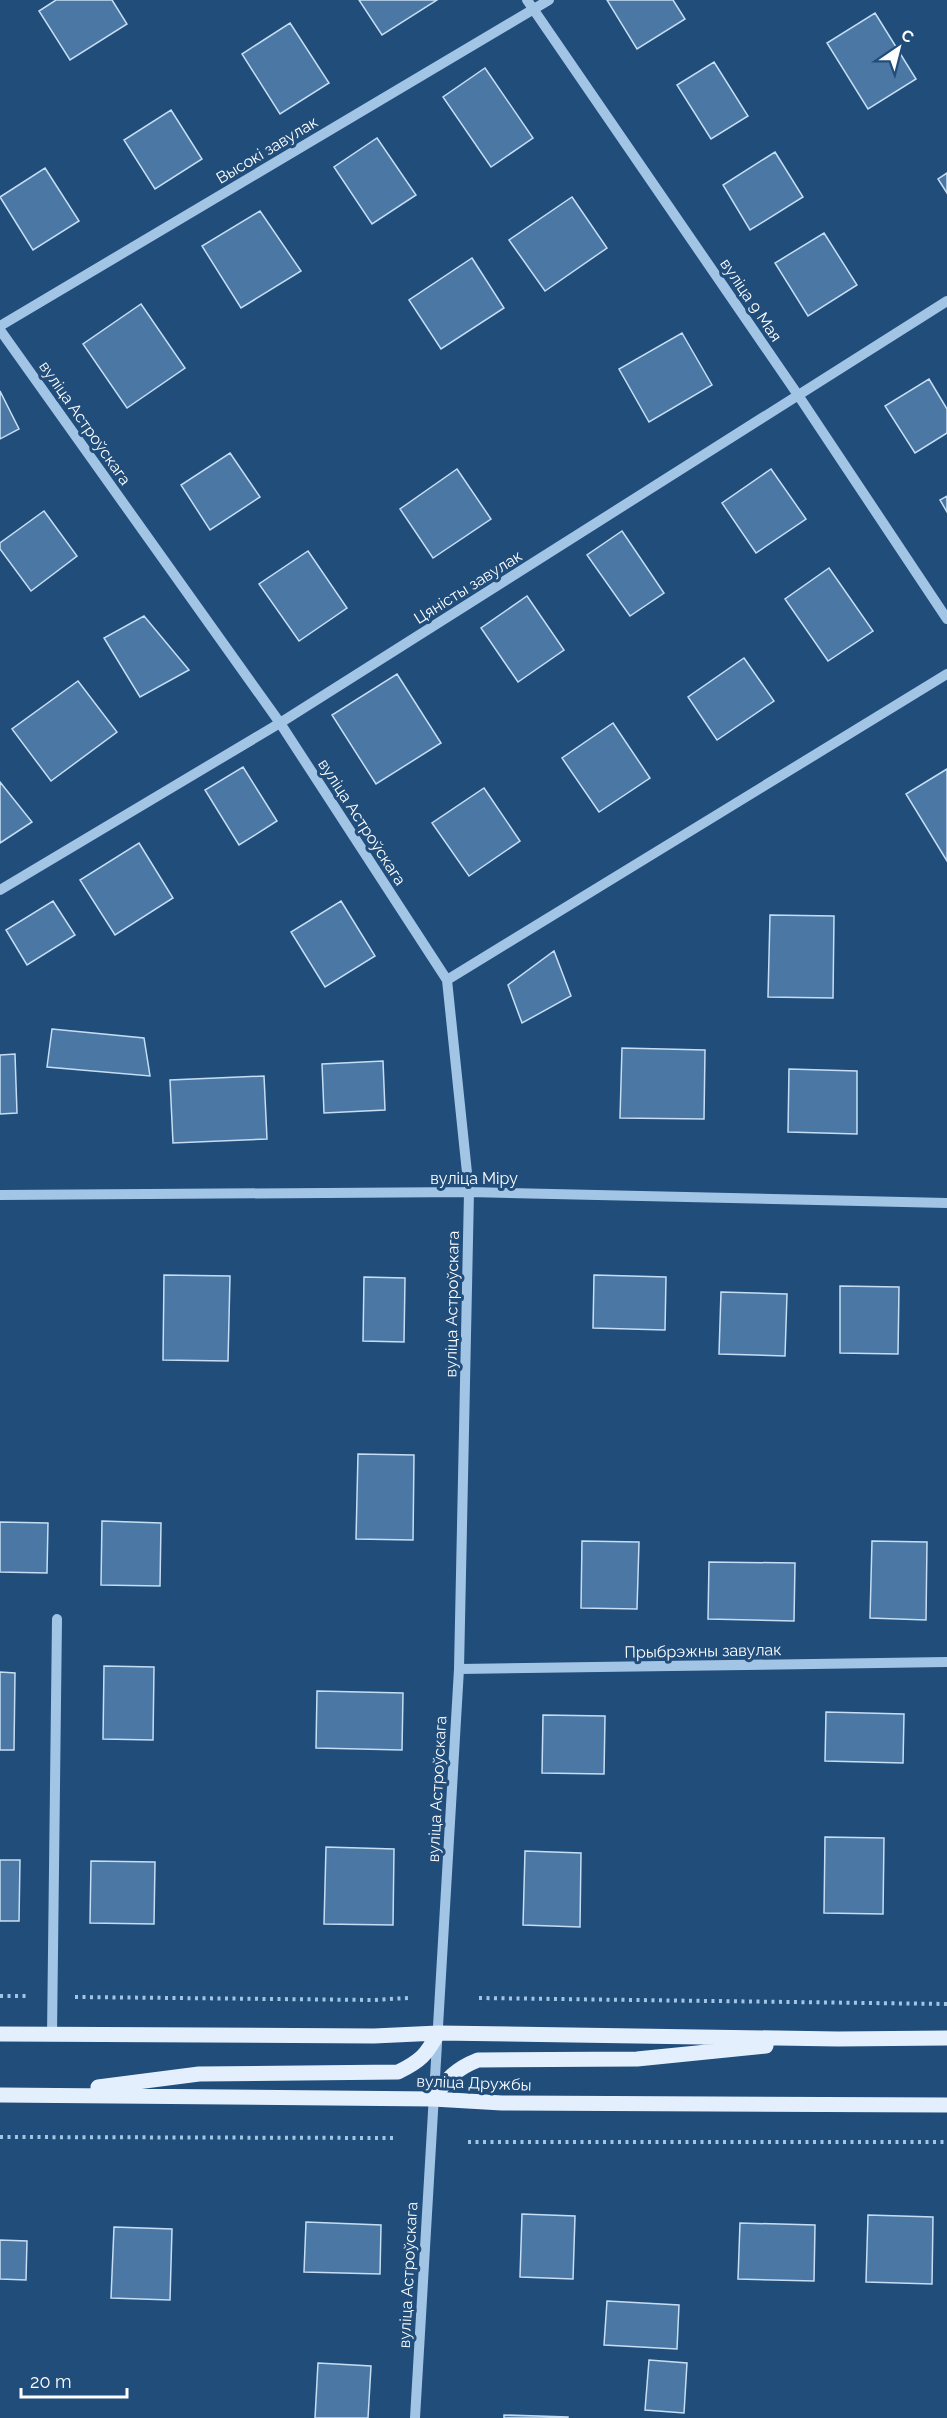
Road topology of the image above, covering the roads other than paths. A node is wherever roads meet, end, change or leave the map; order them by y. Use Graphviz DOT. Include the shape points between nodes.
graph roads {
  1 [pos="549,0"];
  2 [pos="530,5"];
  3 [pos="947,301"];
  4 [pos="0,328"];
  5 [pos="798,395"];
  6 [pos="947,619"];
  7 [pos="947,674"];
  8 [pos="280,723"];
  9 [pos="0,890"];
  10 [pos="447,980"];
  11 [pos="469,1192"];
  12 [pos="0,1195"];
  13 [pos="947,1203"];
  14 [pos="57,1619"];
  15 [pos="947,1662"];
  16 [pos="459,1669"];
  17 [pos="438,2033"];
  18 [pos="52,2034"];
  19 [pos="3,2035"];
  20 [pos="947,2038"];
  21 [pos="838,2039"];
  22 [pos="41,2094"];
  23 [pos="0,2096"];
  24 [pos="433,2099"];
  25 [pos="947,2105"];
  26 [pos="415,2418"];
  1 -- 2 [label="street, Высокі завулак"];
  2 -- 4 [label="street, Высокі завулак"];
  2 -- 5 [label="street, вуліца 9 Мая"];
  3 -- 5 [label="street, Цяністы завулак"];
  4 -- 8 [label="street, вуліца Астроўскага"];
  5 -- 6 [label="street, вуліца 9 Мая"];
  5 -- 8 [label="street, Цяністы завулак"];
  7 -- 10 [label="street"];
  8 -- 9 [label="street, Цяністы завулак"];
  8 -- 10 [label="street, вуліца Астроўскага"];
  10 -- 11 [label="street, вуліца Астроўскага"];
  11 -- 12 [label="street, вуліца Міру"];
  11 -- 13 [label="street, вуліца Міру"];
  11 -- 16 [label="street, вуліца Астроўскага"];
  14 -- 18 [label="street"];
  15 -- 16 [label="street, Прыбрэжны завулак"];
  16 -- 17 [label="street, вуліца Астроўскага"];
  17 -- 18 [label="main road"];
  17 -- 21 [label="main road"];
  17 -- 22 [label="main road" via="426,2055 398,2072 199,2074"];
  17 -- 24 [label="street, вуліца Астроўскага"];
  18 -- 19 [label="main road"];
  20 -- 21 [label="main road"];
  21 -- 24 [label="main road" via="637,2059 478,2060 460,2067"];
  22 -- 23 [label="main road, вуліца Дружбы"];
  22 -- 24 [label="main road, вуліца Дружбы"];
  24 -- 25 [label="main road, вуліца Дружбы" via="502,2103"];
  24 -- 26 [label="street, вуліца Астроўскага"];
}
